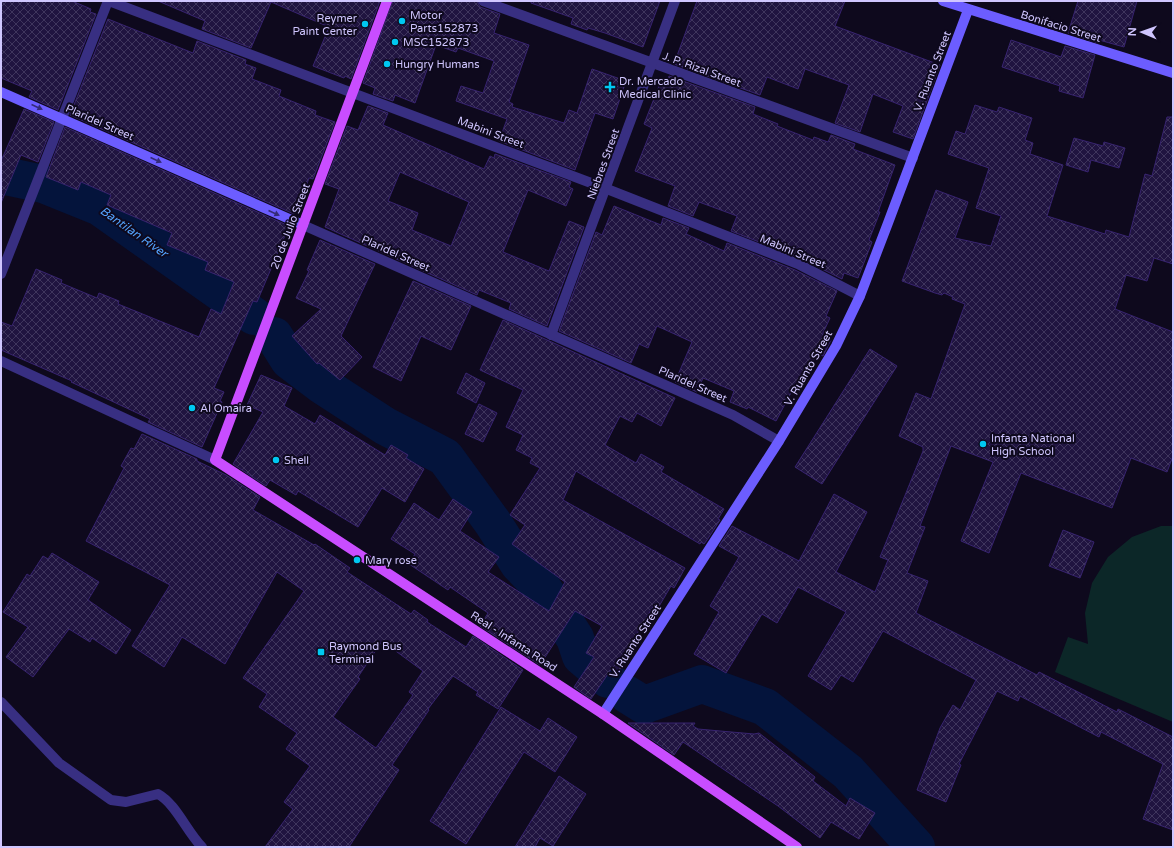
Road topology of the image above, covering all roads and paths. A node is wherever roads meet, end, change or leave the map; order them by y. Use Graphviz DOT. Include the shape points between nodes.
graph roads {
  1 [pos="108,1"];
  2 [pos="387,1"];
  3 [pos="483,1"];
  4 [pos="675,1"];
  5 [pos="943,1"];
  6 [pos="969,6"];
  7 [pos="653,64"];
  8 [pos="1173,73"];
  9 [pos="1,92"];
  10 [pos="352,92"];
  11 [pos="62,118"];
  12 [pos="913,158"];
  13 [pos="606,189"];
  14 [pos="303,225"];
  15 [pos="1,274"];
  16 [pos="860,296"];
  17 [pos="551,335"];
  18 [pos="1,361"];
  19 [pos="779,441"];
  20 [pos="215,460"];
  21 [pos="1,702"];
  22 [pos="602,714"];
  23 [pos="202,847"];
  24 [pos="796,847"];
  1 -- 10 [label="street, Mabini Street"];
  1 -- 11 [label="street"];
  2 -- 10 [label="main road, 20 de Julio Street"];
  3 -- 7 [label="street, J. P. Rizal Street"];
  4 -- 7 [label="street, Niebres Street"];
  5 -- 6 [label="street, Bonifacio Street"];
  6 -- 8 [label="street, Bonifacio Street"];
  6 -- 12 [label="street, V. Ruanto Street"];
  7 -- 12 [label="street, J. P. Rizal Street"];
  7 -- 13 [label="street, Niebres Street"];
  9 -- 11 [label="street, Plaridel Street, one-way"];
  10 -- 13 [label="street, Mabini Street"];
  10 -- 14 [label="main road, 20 de Julio Street"];
  11 -- 14 [label="street, Plaridel Street, one-way"];
  11 -- 15 [label="street"];
  12 -- 16 [label="street, V. Ruanto Street"];
  13 -- 16 [label="street, Mabini Street" via="798,264"];
  13 -- 17 [label="street, Niebres Street"];
  14 -- 17 [label="street, Plaridel Street"];
  14 -- 20 [label="main road, 20 de Julio Street"];
  16 -- 19 [label="street, V. Ruanto Street" via="836,346"];
  17 -- 19 [label="street, Plaridel Street" via="733,415"];
  18 -- 20 [label="street"];
  19 -- 22 [label="street, V. Ruanto Street"];
  20 -- 22 [label="main road, Real - Infanta Road"];
  21 -- 23 [label="street" via="59,763 111,800 126,802 158,794 167,799"];
  22 -- 24 [label="main road, Real - Infanta Road"];
}
